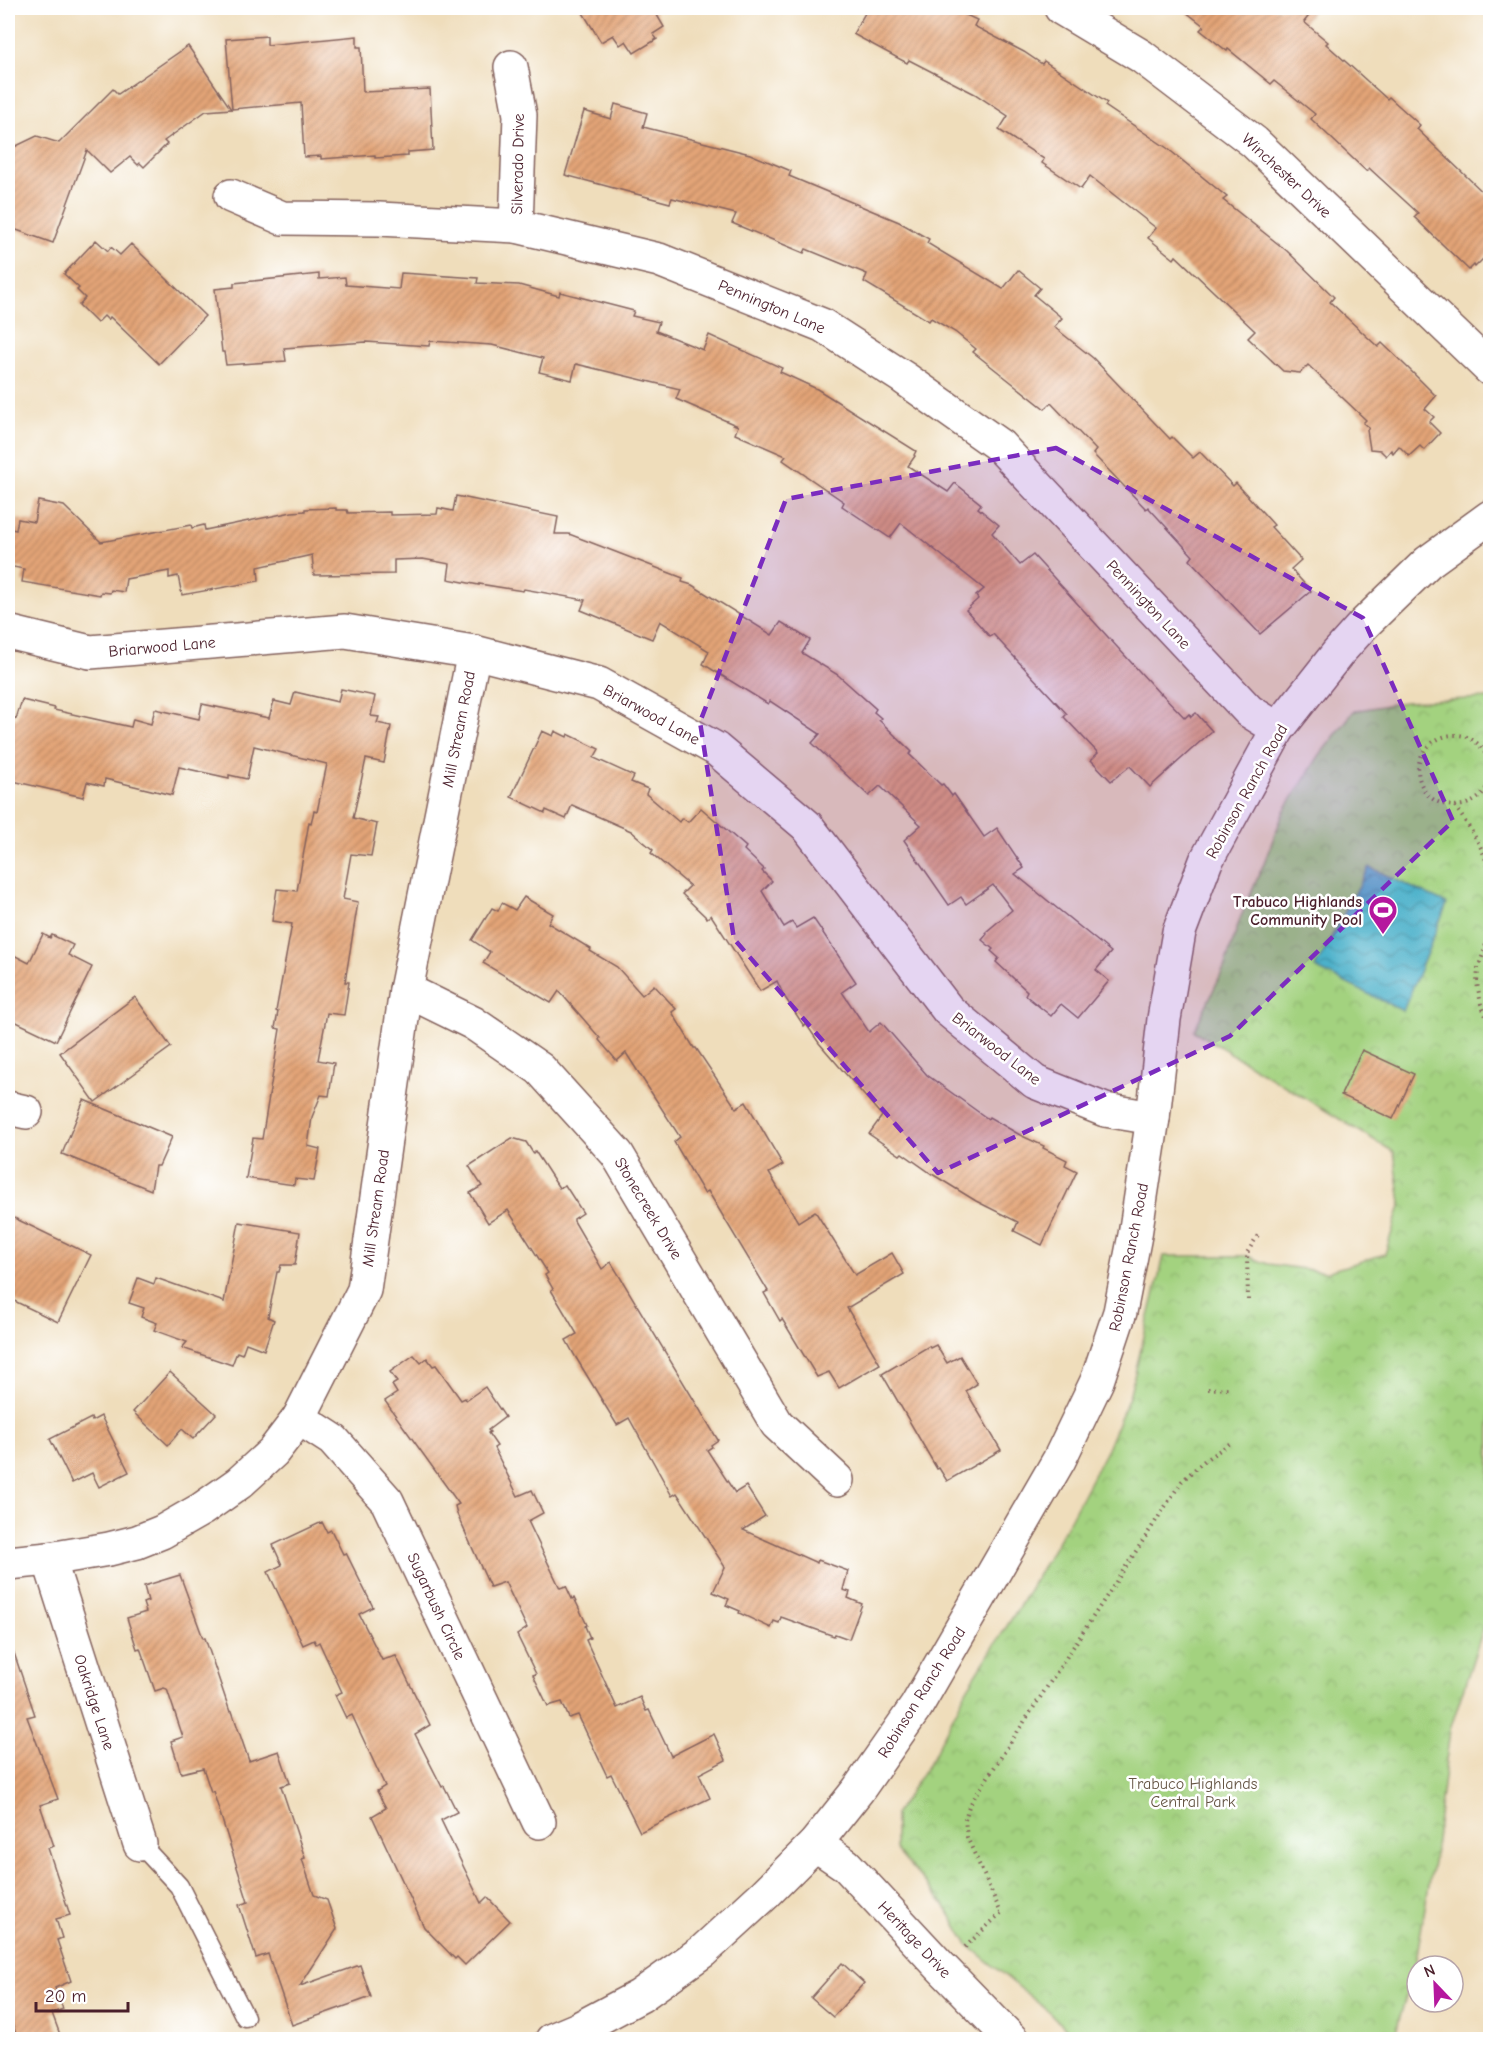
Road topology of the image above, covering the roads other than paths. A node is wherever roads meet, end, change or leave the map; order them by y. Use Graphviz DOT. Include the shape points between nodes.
graph roads {
  1 [pos="1061,8"];
  2 [pos="511,67"];
  3 [pos="231,196"];
  4 [pos="516,226"];
  5 [pos="1491,369"];
  6 [pos="1491,517"];
  7 [pos="8,632"];
  8 [pos="474,652"];
  9 [pos="1278,729"];
  10 [pos="406,990"];
  11 [pos="1153,1118"];
  12 [pos="299,1418"];
  13 [pos="837,1480"];
  14 [pos="49,1559"];
  15 [pos="8,1563"];
  16 [pos="539,1822"];
  17 [pos="140,1844"];
  18 [pos="815,1844"];
  19 [pos="244,2017"];
  20 [pos="552,2040"];
  21 [pos="1012,2040"];
  1 -- 5 [label="street, Winchester Drive" via="1141,56 1254,142"];
  2 -- 4 [label="street, Silverado Drive" via="520,114"];
  3 -- 4 [label="street, Pennington Lane" via="282,218"];
  4 -- 9 [label="street, Pennington Lane" via="659,260 822,325 904,378 1000,446 1250,711"];
  6 -- 9 [label="street, Robinson Ranch Road" via="1428,562 1364,624"];
  7 -- 8 [label="street, Briarwood Lane" via="90,652 345,631"];
  8 -- 10 [label="street, Mill Stream Road"];
  8 -- 11 [label="street, Briarwood Lane" via="599,684 716,749 807,826 948,1010 1035,1082 1105,1110"];
  9 -- 11 [label="street, Robinson Ranch Road" via="1206,861 1179,932"];
  10 -- 12 [label="street, Mill Stream Road" via="364,1290"];
  10 -- 13 [label="street, Stonecreek Drive" via="473,1023 540,1069 617,1154 777,1424"];
  11 -- 18 [label="street, Robinson Ranch Road" via="1120,1312 1093,1390 1059,1460 916,1707"];
  12 -- 14 [label="street, Mill Stream Road" via="273,1452 238,1483 162,1532 110,1549"];
  12 -- 16 [label="street, Sugarbush Circle" via="333,1440 387,1501"];
  14 -- 15 [label="street, Mill Stream Road"];
  14 -- 17 [label="street, Oakridge Lane"];
  17 -- 19 [label="lane" via="178,1886"];
  18 -- 20 [label="street, Robinson Ranch Road" via="703,1951 640,1996"];
  18 -- 21 [label="street, Heritage Drive" via="846,1865"];
}
